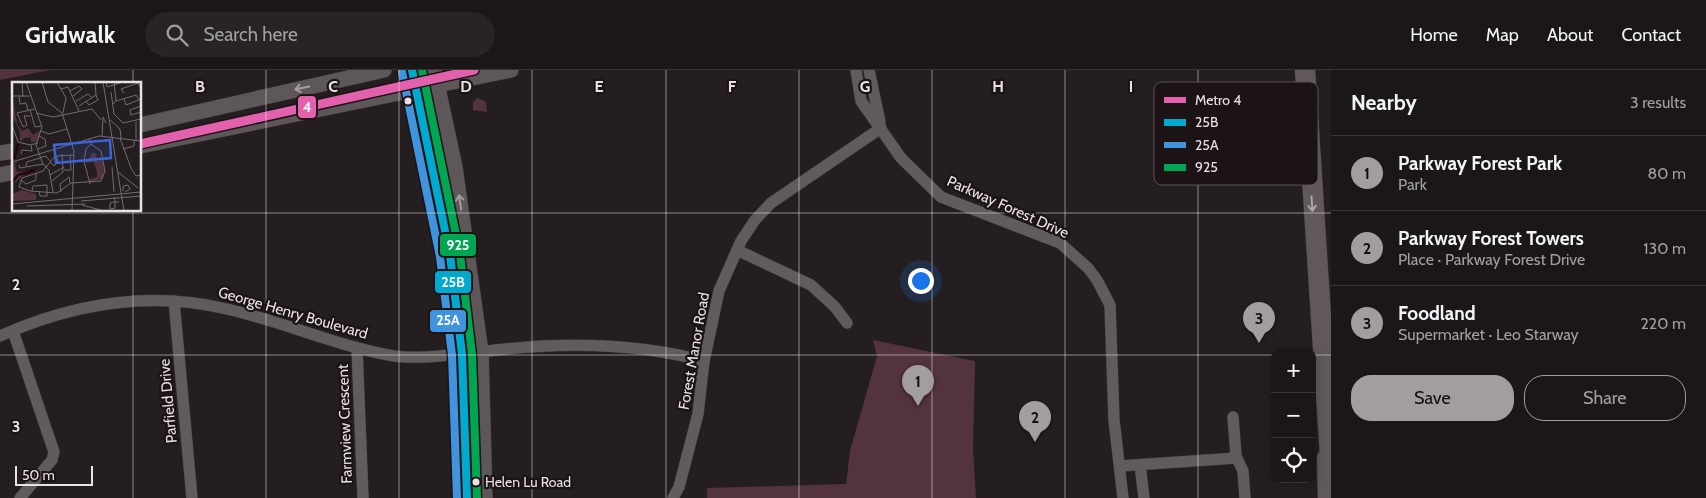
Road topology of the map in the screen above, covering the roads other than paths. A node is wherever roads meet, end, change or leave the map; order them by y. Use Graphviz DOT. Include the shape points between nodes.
graph roads {
  1 [pos="384,70"];
  2 [pos="412,70"];
  3 [pos="434,70"];
  4 [pos="511,70"];
  5 [pos="856,70"];
  6 [pos="869,70"];
  7 [pos="438,85"];
  8 [pos="415,90"];
  9 [pos="141,125"];
  10 [pos="881,128"];
  11 [pos="141,146"];
  12 [pos="1311,185"];
  13 [pos="737,250"];
  14 [pos="174,301"];
  15 [pos="847,323"];
  16 [pos="13,330"];
  17 [pos="0,336"];
  18 [pos="357,348"];
  19 [pos="482,352"];
  20 [pos="462,354"];
  21 [pos="704,361"];
  22 [pos="1233,418"];
  23 [pos="1327,426"];
  24 [pos="1236,458"];
  25 [pos="1140,465"];
  26 [pos="1120,466"];
  27 [pos="1331,471"];
  28 [pos="20,498"];
  29 [pos="192,498"];
  30 [pos="363,498"];
  31 [pos="467,498"];
  32 [pos="485,498"];
  33 [pos="673,498"];
  34 [pos="1123,498"];
  35 [pos="1144,498"];
  36 [pos="1245,498"];
  37 [pos="1328,498"];
  1 -- 9 [label="main road, one-way"];
  2 -- 8 [label="main road"];
  3 -- 7 [label="main road"];
  4 -- 7 [label="main road"];
  5 -- 10 [label="street, Parkway Forest Drive" via="861,101"];
  6 -- 10 [label="street, Parkway Forest Drive"];
  7 -- 8 [label="main road"];
  19 -- 7 [label="main road, one-way" via="455,167"];
  8 -- 11 [label="main road"];
  8 -- 20 [label="main road" via="450,255"];
  10 -- 13 [label="street, Forest Manor Road" via="771,203 755,220"];
  10 -- 26 [label="street, Parkway Forest Drive" via="901,158 941,197 1060,243 1097,280 1110,305 1114,420"];
  12 -- 23 [label="highway, one-way"];
  13 -- 15 [label="street" via="811,285"];
  13 -- 21 [label="street, Forest Manor Road" via="719,292"];
  14 -- 16 [label="street, George Henry Boulevard" via="103,304"];
  14 -- 18 [label="street, George Henry Boulevard" via="223,308"];
  14 -- 29 [label="street, Parfield Drive"];
  16 -- 17 [label="street, George Henry Boulevard"];
  16 -- 28 [label="street" via="54,452 52,460"];
  18 -- 20 [label="street, George Henry Boulevard" via="420,358"];
  18 -- 30 [label="street, Farmview Crescent"];
  19 -- 21 [label="street" via="574,344 625,347"];
  19 -- 32 [label="main road"];
  20 -- 31 [label="main road"];
  21 -- 33 [label="street, Forest Manor Road" via="698,414 679,487"];
  22 -- 24 [label="street"];
  23 -- 27 [label="highway"];
  23 -- 37 [label="highway"];
  24 -- 25 [label="street"];
  24 -- 36 [label="street" via="1243,471"];
  25 -- 26 [label="street"];
  25 -- 35 [label="street"];
  26 -- 34 [label="street, Parkway Forest Drive"];
}
